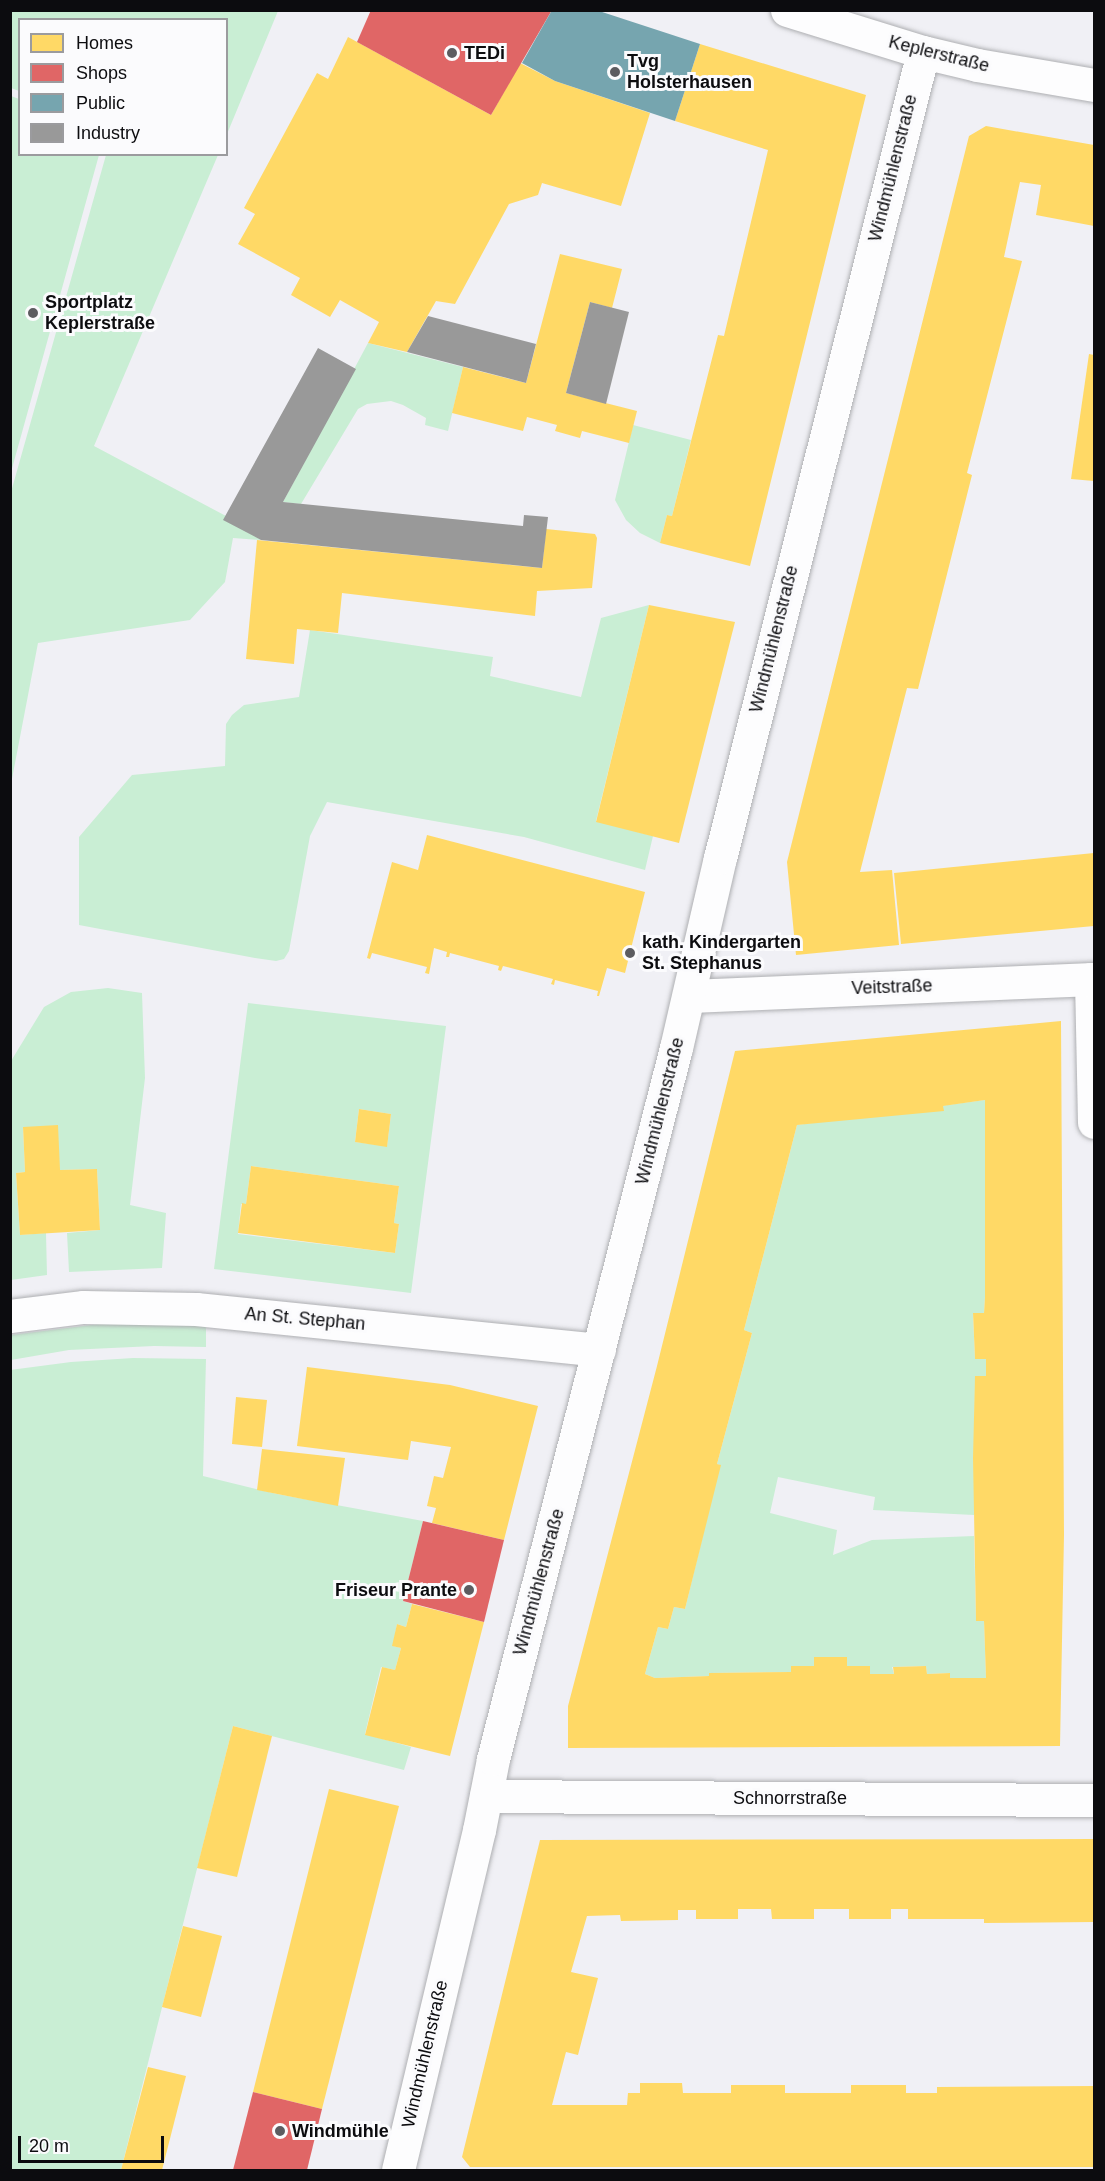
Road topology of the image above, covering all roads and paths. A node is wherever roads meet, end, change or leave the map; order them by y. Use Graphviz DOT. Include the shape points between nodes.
graph roads {
  1 [pos="787,10"];
  2 [pos="922,52"];
  3 [pos="1095,85"];
  4 [pos="1093,979"];
  5 [pos="689,996"];
  6 [pos="1095,1122"];
  7 [pos="10,1316"];
  8 [pos="599,1350"];
  9 [pos="486,1796"];
  10 [pos="1095,1800"];
  11 [pos="398,2170"];
  1 -- 2 [label="street, Keplerstraße"];
  2 -- 3 [label="street, Keplerstraße"];
  2 -- 5 [label="street, Windmühlenstraße" via="722,846"];
  4 -- 5 [label="street, Veitstraße"];
  4 -- 6 [label="street"];
  5 -- 8 [label="street, Windmühlenstraße"];
  7 -- 8 [label="street, An St. Stephan" via="83,1307 196,1309"];
  8 -- 9 [label="street, Windmühlenstraße"];
  9 -- 10 [label="street, Schnorrstraße"];
  9 -- 11 [label="street, Windmühlenstraße"];
}
